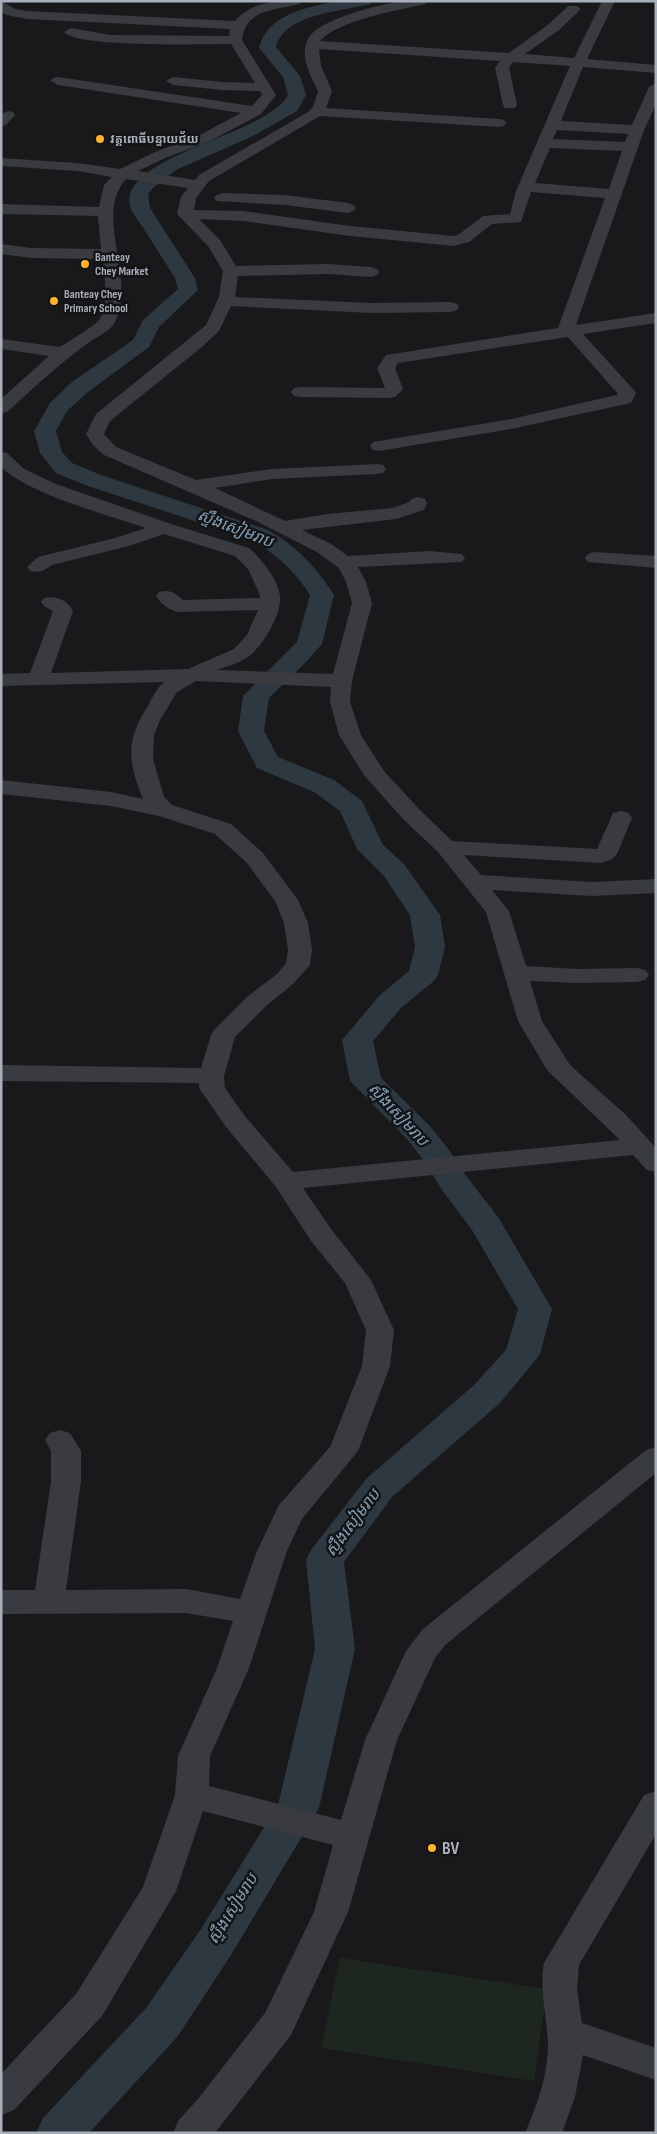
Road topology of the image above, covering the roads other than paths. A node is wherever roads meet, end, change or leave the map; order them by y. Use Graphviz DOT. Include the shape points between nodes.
graph roads {
  1 [pos="295,1"];
  2 [pos="420,1"];
  3 [pos="609,1"];
  4 [pos="1,5"];
  5 [pos="573,8"];
  6 [pos="238,25"];
  7 [pos="71,32"];
  8 [pos="236,40"];
  9 [pos="312,45"];
  10 [pos="509,58"];
  11 [pos="578,64"];
  12 [pos="656,69"];
  13 [pos="173,80"];
  14 [pos="58,81"];
  15 [pos="265,87"];
  16 [pos="656,87"];
  17 [pos="510,105"];
  18 [pos="256,111"];
  19 [pos="316,112"];
  20 [pos="499,123"];
  21 [pos="552,125"];
  22 [pos="656,131"];
  23 [pos="635,137"];
  24 [pos="207,140"];
  25 [pos="544,143"];
  26 [pos="245,148"];
  27 [pos="1,157"];
  28 [pos="1,162"];
  29 [pos="51,165"];
  30 [pos="129,175"];
  31 [pos="526,187"];
  32 [pos="614,194"];
  33 [pos="191,198"];
  34 [pos="348,208"];
  35 [pos="1,210"];
  36 [pos="105,212"];
  37 [pos="1,249"];
  38 [pos="110,254"];
  39 [pos="231,271"];
  40 [pos="371,272"];
  41 [pos="224,301"];
  42 [pos="451,307"];
  43 [pos="656,318"];
  44 [pos="568,332"];
  45 [pos="2,345"];
  46 [pos="64,353"];
  47 [pos="300,392"];
  48 [pos="1,408"];
  49 [pos="380,446"];
  50 [pos="1,457"];
  51 [pos="378,469"];
  52 [pos="194,486"];
  53 [pos="418,503"];
  54 [pos="283,527"];
  55 [pos="164,528"];
  56 [pos="455,558"];
  57 [pos="595,558"];
  58 [pos="343,562"];
  59 [pos="656,562"];
  60 [pos="37,566"];
  61 [pos="166,596"];
  62 [pos="51,602"];
  63 [pos="269,604"];
  64 [pos="198,676"];
  65 [pos="38,679"];
  66 [pos="1,680"];
  67 [pos="342,681"];
  68 [pos="1,787"];
  69 [pos="164,810"];
  70 [pos="620,818"];
  71 [pos="446,847"];
  72 [pos="475,882"];
  73 [pos="656,886"];
  74 [pos="517,973"];
  75 [pos="636,975"];
  76 [pos="1,1073"];
  77 [pos="211,1076"];
  78 [pos="648,1155"];
  79 [pos="286,1181"];
  80 [pos="60,1440"];
  81 [pos="656,1457"];
  82 [pos="1,1602"];
  83 [pos="50,1602"];
  84 [pos="252,1613"];
  85 [pos="204,1799"];
  86 [pos="656,1804"];
  87 [pos="354,1837"];
  88 [pos="565,2033"];
  89 [pos="656,2064"];
  90 [pos="1,2099"];
  91 [pos="191,2133"];
  92 [pos="543,2133"];
  1 -- 6 [label="street" via="258,10"];
  2 -- 9 [label="street" via="330,26 316,36"];
  3 -- 11 [label="street"];
  4 -- 6 [label="street" via="11,12 27,15"];
  5 -- 10 [label="street" via="554,27"];
  6 -- 8 [label="street"];
  7 -- 8 [label="street" via="111,38"];
  8 -- 15 [label="street"];
  9 -- 10 [label="street"];
  9 -- 19 [label="street" via="311,54 324,91"];
  10 -- 11 [label="street"];
  10 -- 17 [label="street" via="502,68"];
  11 -- 12 [label="street"];
  11 -- 21 [label="street"];
  13 -- 15 [label="street"];
  14 -- 18 [label="street"];
  15 -- 18 [label="street" via="269,95"];
  16 -- 23 [label="street"];
  18 -- 24 [label="street"];
  19 -- 20 [label="street"];
  19 -- 26 [label="street" via="300,124"];
  21 -- 23 [label="street"];
  21 -- 25 [label="street"];
  22 -- 23 [label="street"];
  23 -- 25 [label="street"];
  23 -- 32 [label="street"];
  24 -- 26 [label="street"];
  24 -- 30 [label="street" via="160,155"];
  25 -- 31 [label="street"];
  26 -- 33 [label="street" via="204,178"];
  27 -- 29 [label="street"];
  28 -- 29 [label="street"];
  29 -- 30 [label="street"];
  30 -- 33 [label="street" via="176,182"];
  30 -- 36 [label="street" via="112,185"];
  31 -- 32 [label="street"];
  31 -- 33 [label="street" via="516,218 488,219 463,239 454,241 350,232 244,216"];
  32 -- 44 [label="street"];
  33 -- 34 [label="street" via="285,200"];
  33 -- 39 [label="street"];
  35 -- 36 [label="street"];
  36 -- 38 [label="street"];
  37 -- 38 [label="street"];
  38 -- 46 [label="street" via="114,289 106,323"];
  39 -- 40 [label="street" via="329,269"];
  39 -- 41 [label="street"];
  41 -- 42 [label="street" via="372,308"];
  41 -- 52 [label="street" via="213,326 102,418 95,434 110,451"];
  43 -- 44 [label="street"];
  44 -- 47 [label="street" via="392,359 386,368 394,389 389,393"];
  44 -- 49 [label="street" via="626,393 625,398 511,424"];
  45 -- 46 [label="street"];
  46 -- 48 [label="street"];
  50 -- 55 [label="street" via="18,473 49,488"];
  51 -- 52 [label="street" via="272,474"];
  52 -- 54 [label="street"];
  53 -- 54 [label="street" via="396,513"];
  54 -- 58 [label="street"];
  55 -- 60 [label="street"];
  55 -- 63 [label="street" via="242,552 258,569 270,595"];
  56 -- 58 [label="street"];
  57 -- 59 [label="street"];
  58 -- 67 [label="street" via="353,577 362,603"];
  61 -- 63 [label="street" via="178,606"];
  62 -- 65 [label="street" via="63,611"];
  63 -- 64 [label="street" via="256,637 241,653 206,666"];
  64 -- 65 [label="street"];
  64 -- 67 [label="street"];
  64 -- 69 [label="street" via="169,688 152,714 143,736 142,759 149,787"];
  65 -- 66 [label="street"];
  67 -- 71 [label="street" via="340,702 350,736 386,787"];
  68 -- 69 [label="street" via="111,799"];
  69 -- 77 [label="street" via="223,829 255,858 286,900 296,923 300,950 298,965 224,1034"];
  70 -- 71 [label="street" via="606,854 601,856"];
  71 -- 72 [label="street"];
  72 -- 73 [label="street" via="592,889"];
  72 -- 74 [label="street" via="498,912"];
  74 -- 75 [label="street"];
  74 -- 78 [label="street" via="530,1021 560,1070 616,1120"];
  76 -- 77 [label="street"];
  77 -- 79 [label="street" via="212,1088 219,1100"];
  78 -- 79 [label="street" via="471,1162"];
  79 -- 84 [label="street" via="321,1235 357,1280 380,1330 376,1366 343,1451 290,1513 272,1550"];
  80 -- 83 [label="street" via="66,1451 66,1481"];
  81 -- 87 [label="street" via="434,1637 422,1651 381,1740"];
  82 -- 83 [label="street"];
  83 -- 84 [label="street" via="186,1601"];
  84 -- 85 [label="street" via="233,1668 194,1756"];
  85 -- 87 [label="street"];
  85 -- 90 [label="street" via="159,1891 89,2005"];
  86 -- 88 [label="street" via="562,1963 559,1985"];
  87 -- 91 [label="street" via="331,1912 278,2024 212,2111"];
  88 -- 89 [label="street"];
  88 -- 92 [label="street" via="562,2082"];
}
